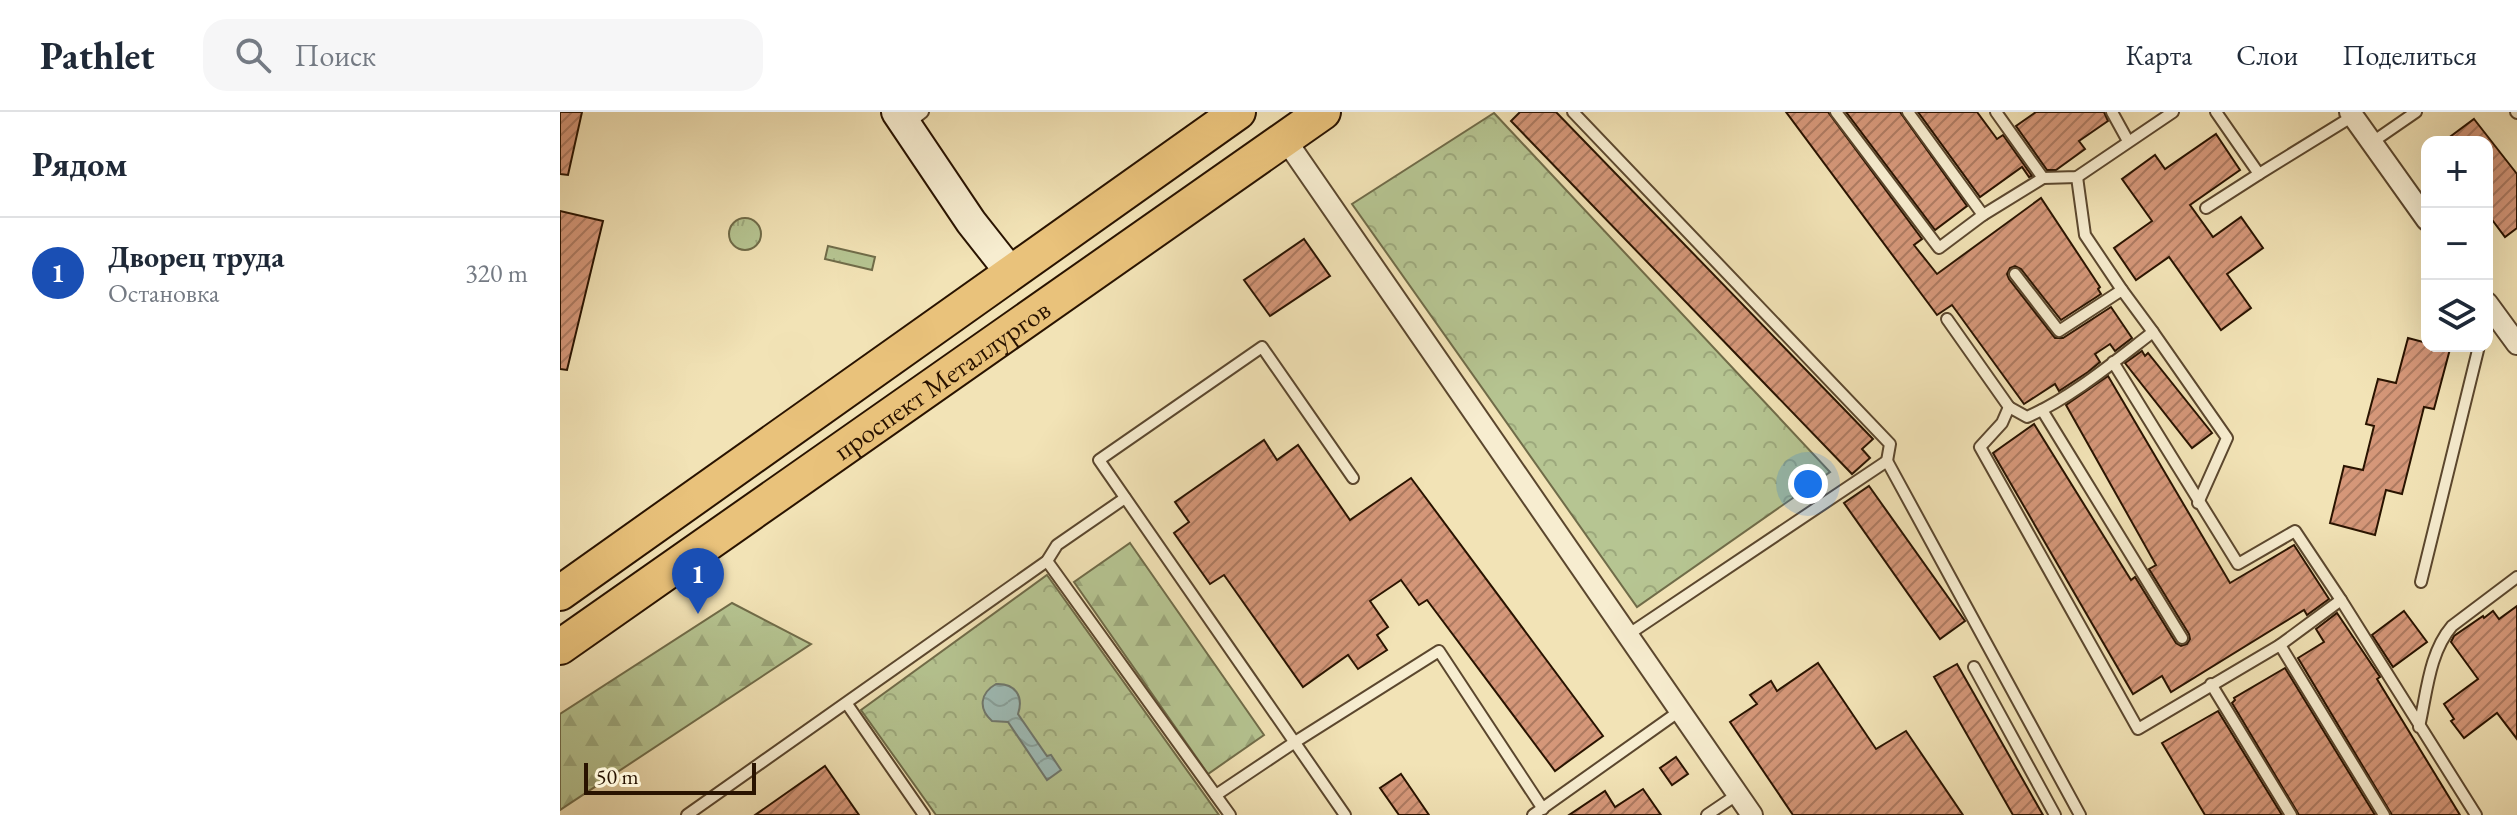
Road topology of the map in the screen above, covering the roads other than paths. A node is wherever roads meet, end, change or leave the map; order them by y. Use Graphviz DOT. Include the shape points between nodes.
graph roads {
  1 [pos="1238,112"];
  2 [pos="1323,112"];
  3 [pos="1573,112"];
  4 [pos="1836,112"];
  5 [pos="1908,112"];
  6 [pos="1996,112"];
  7 [pos="2112,112"];
  8 [pos="2173,112"];
  9 [pos="2216,112"];
  10 [pos="2416,112"];
  11 [pos="2352,114"];
  12 [pos="909,116"];
  13 [pos="1285,139"];
  14 [pos="2128,141"];
  15 [pos="2371,143"];
  16 [pos="2259,174"];
  17 [pos="2077,177"];
  18 [pos="2043,178"];
  19 [pos="2206,208"];
  20 [pos="2421,212"];
  21 [pos="1983,215"];
  22 [pos="1012,274"];
  23 [pos="2015,274"];
  24 [pos="2122,290"];
  25 [pos="1039,311"];
  26 [pos="2493,314"];
  27 [pos="1947,319"];
  28 [pos="2153,332"];
  29 [pos="2517,344"];
  30 [pos="2478,352"];
  31 [pos="2113,362"];
  32 [pos="2009,407"];
  33 [pos="2042,410"];
  34 [pos="1887,461"];
  35 [pos="1353,478"];
  36 [pos="1125,498"];
  37 [pos="2198,503"];
  38 [pos="1047,561"];
  39 [pos="2517,577"];
  40 [pos="2421,582"];
  41 [pos="560,593"];
  42 [pos="2341,600"];
  43 [pos="1629,634"];
  44 [pos="2182,638"];
  45 [pos="2280,645"];
  46 [pos="560,647"];
  47 [pos="1974,667"];
  48 [pos="2211,684"];
  49 [pos="847,704"];
  50 [pos="1681,710"];
  51 [pos="2419,727"];
  52 [pos="1295,742"];
  53 [pos="1738,794"];
  54 [pos="1216,795"];
  55 [pos="1538,812"];
  56 [pos="687,815"];
  57 [pos="924,815"];
  58 [pos="1230,815"];
  59 [pos="1345,815"];
  60 [pos="1707,815"];
  61 [pos="1752,815"];
  62 [pos="2055,815"];
  63 [pos="2080,815"];
  64 [pos="2291,815"];
  65 [pos="2384,815"];
  66 [pos="2476,815"];
  1 -- 22 [label="main road, проспект Металлургов"];
  2 -- 13 [label="main road, проспект Металлургов"];
  3 -- 34 [label="lane" via="1890,444"];
  4 -- 21 [label="lane" via="1939,248"];
  5 -- 21 [label="lane"];
  6 -- 18 [label="lane"];
  7 -- 14 [label="lane"];
  8 -- 14 [label="lane"];
  9 -- 16 [label="lane"];
  10 -- 15 [label="lane"];
  11 -- 15 [label="street"];
  11 -- 16 [label="lane"];
  12 -- 22 [label="main road" via="971,222"];
  13 -- 25 [label="main road, проспект Металлургов"];
  13 -- 43 [label="street"];
  14 -- 17 [label="lane"];
  15 -- 20 [label="street"];
  16 -- 19 [label="lane"];
  17 -- 18 [label="lane"];
  17 -- 24 [label="lane" via="2085,235"];
  18 -- 21 [label="lane"];
  22 -- 25 [label="main road"];
  22 -- 41 [label="main road, проспект Металлургов"];
  23 -- 24 [label="lane" via="2059,331"];
  24 -- 28 [label="lane"];
  25 -- 46 [label="main road, проспект Металлургов"];
  26 -- 29 [label="street"];
  27 -- 32 [label="lane"];
  28 -- 31 [label="lane"];
  28 -- 37 [label="lane" via="2227,438"];
  30 -- 40 [label="lane"];
  31 -- 33 [label="lane"];
  31 -- 37 [label="lane"];
  32 -- 33 [label="lane" via="2027,417"];
  32 -- 48 [label="lane" via="1980,447 2138,729"];
  33 -- 44 [label="lane"];
  34 -- 43 [label="lane"];
  34 -- 63 [label="lane"];
  35 -- 36 [label="lane" via="1262,347 1099,460"];
  36 -- 38 [label="lane" via="1057,545"];
  36 -- 52 [label="lane"];
  37 -- 42 [label="lane" via="2238,564 2295,531"];
  38 -- 49 [label="lane"];
  38 -- 54 [label="lane"];
  39 -- 51 [label="lane" via="2444,635"];
  42 -- 45 [label="lane"];
  42 -- 51 [label="lane"];
  43 -- 50 [label="street"];
  45 -- 48 [label="lane"];
  45 -- 65 [label="lane"];
  47 -- 62 [label="lane"];
  48 -- 64 [label="lane"];
  49 -- 56 [label="lane"];
  49 -- 57 [label="lane"];
  50 -- 53 [label="street"];
  50 -- 55 [label="lane"];
  51 -- 66 [label="lane"];
  52 -- 54 [label="lane"];
  52 -- 55 [label="lane" via="1439,651"];
  52 -- 59 [label="lane"];
  53 -- 60 [label="lane"];
  53 -- 61 [label="street"];
  54 -- 58 [label="lane"];
}
